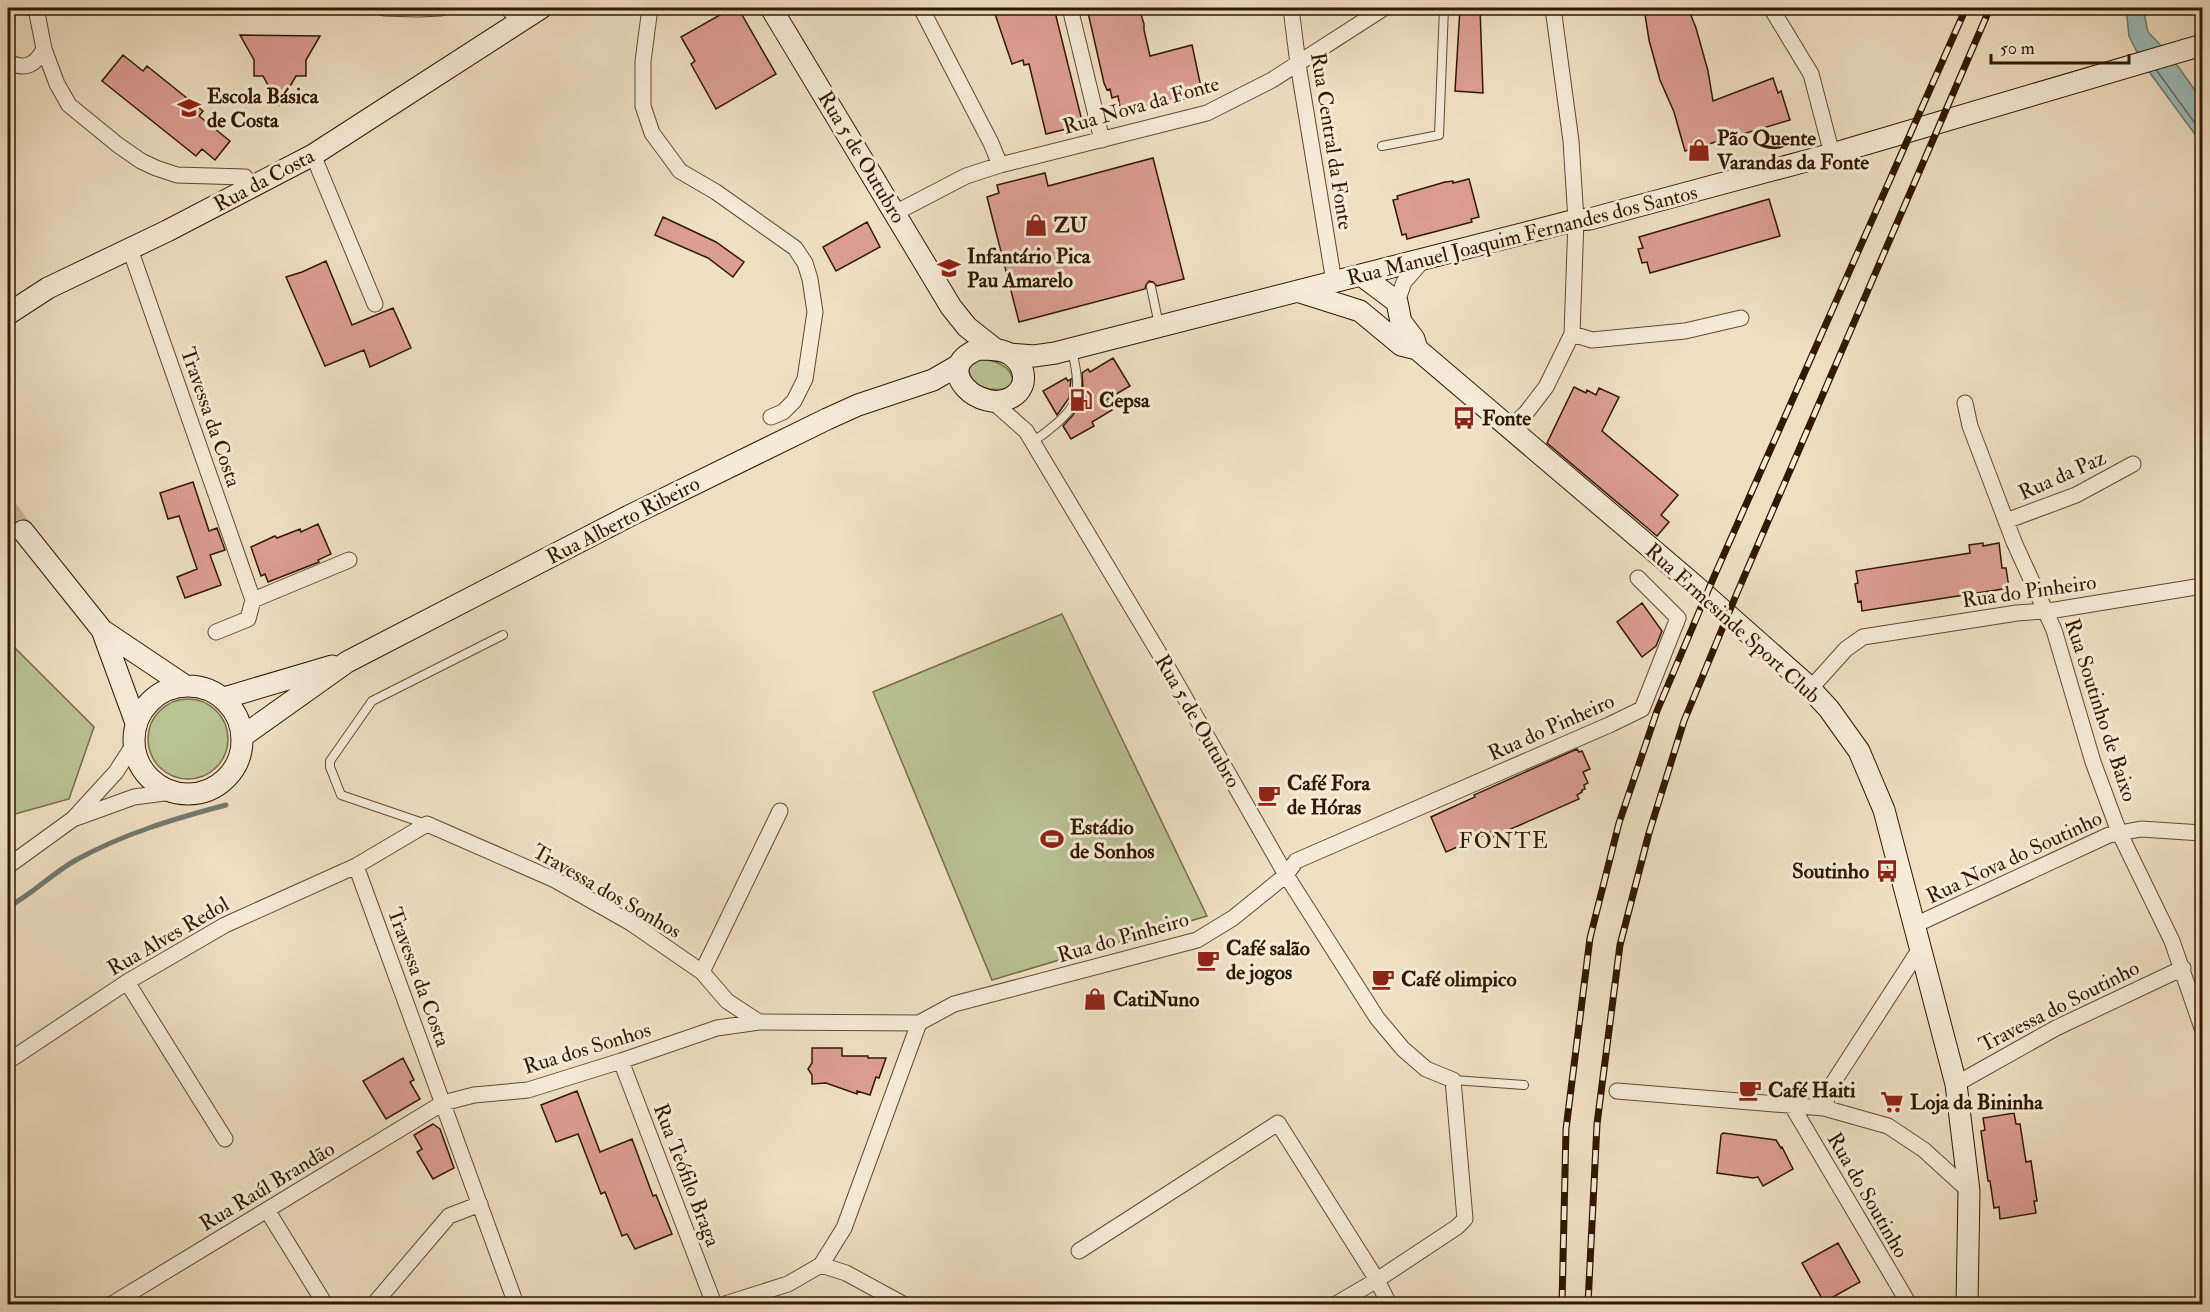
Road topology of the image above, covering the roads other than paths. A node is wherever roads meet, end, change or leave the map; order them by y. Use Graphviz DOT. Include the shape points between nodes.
graph roads {
  1 [pos="36,8"];
  2 [pos="384,8"];
  3 [pos="441,8"];
  4 [pos="541,8"];
  5 [pos="650,8"];
  6 [pos="771,8"];
  7 [pos="921,8"];
  8 [pos="1070,8"];
  9 [pos="1291,8"];
  10 [pos="1384,8"];
  11 [pos="1444,8"];
  12 [pos="1553,8"];
  13 [pos="1771,8"];
  14 [pos="514,14"];
  15 [pos="2202,45"];
  16 [pos="44,49"];
  17 [pos="8,62"];
  18 [pos="1298,64"];
  19 [pos="1102,140"];
  20 [pos="1382,146"];
  21 [pos="1832,154"];
  22 [pos="313,155"];
  23 [pos="1000,165"];
  24 [pos="250,188"];
  25 [pos="895,213"];
  26 [pos="1575,220"];
  27 [pos="130,249"];
  28 [pos="1424,259"];
  29 [pos="1361,274"];
  30 [pos="1334,282"];
  31 [pos="1151,287"];
  32 [pos="1300,292"];
  33 [pos="1397,302"];
  34 [pos="375,304"];
  35 [pos="951,307"];
  36 [pos="1360,310"];
  37 [pos="8,314"];
  38 [pos="1741,318"];
  39 [pos="1160,327"];
  40 [pos="1572,334"];
  41 [pos="1417,349"];
  42 [pos="1063,351"];
  43 [pos="1003,352"];
  44 [pos="961,362"];
  45 [pos="1023,383"];
  46 [pos="905,390"];
  47 [pos="984,398"];
  48 [pos="1965,403"];
  49 [pos="771,417"];
  50 [pos="1510,428"];
  51 [pos="1029,437"];
  52 [pos="2133,464"];
  53 [pos="2006,521"];
  54 [pos="23,531"];
  55 [pos="349,560"];
  56 [pos="1638,578"];
  57 [pos="2202,586"];
  58 [pos="253,600"];
  59 [pos="2046,610"];
  60 [pos="102,630"];
  61 [pos="216,632"];
  62 [pos="503,635"];
  63 [pos="347,662"];
  64 [pos="184,685"];
  65 [pos="1810,689"];
  66 [pos="224,698"];
  67 [pos="135,734"];
  68 [pos="243,736"];
  69 [pos="172,792"];
  70 [pos="780,811"];
  71 [pos="73,819"];
  72 [pos="427,824"];
  73 [pos="2119,832"];
  74 [pos="2202,833"];
  75 [pos="8,866"];
  76 [pos="356,866"];
  77 [pos="1286,875"];
  78 [pos="1915,925"];
  79 [pos="1921,947"];
  80 [pos="2183,968"];
  81 [pos="702,972"];
  82 [pos="127,982"];
  83 [pos="759,1022"];
  84 [pos="919,1023"];
  85 [pos="2202,1028"];
  86 [pos="10,1060"];
  87 [pos="621,1061"];
  88 [pos="1453,1080"];
  89 [pos="1956,1084"];
  90 [pos="1524,1085"];
  91 [pos="1617,1091"];
  92 [pos="443,1103"];
  93 [pos="1792,1106"];
  94 [pos="1824,1108"];
  95 [pos="225,1139"];
  96 [pos="1969,1191"];
  97 [pos="480,1204"];
  98 [pos="267,1210"];
  99 [pos="1079,1251"];
  100 [pos="821,1265"];
  101 [pos="1377,1280"];
  102 [pos="112,1305"];
  103 [pos="325,1305"];
  104 [pos="374,1305"];
  105 [pos="516,1305"];
  106 [pos="714,1305"];
  107 [pos="725,1305"];
  108 [pos="903,1305"];
  109 [pos="1336,1305"];
  110 [pos="1389,1305"];
  111 [pos="1909,1305"];
  112 [pos="1967,1305"];
  1 -- 16 [label="street"];
  2 -- 3 [label="street"];
  4 -- 14 [label="main road, Rua da Costa"];
  5 -- 49 [label="street" via="643,61 643,106 652,133 681,171 795,248 805,263 815,312 805,379 794,400 783,412"];
  6 -- 25 [label="main road, Rua 5 de Outubro"];
  7 -- 23 [label="street"];
  8 -- 19 [label="street"];
  9 -- 18 [label="street, Rua Central da Fonte"];
  10 -- 18 [label="street, Rua Nova da Fonte"];
  11 -- 20 [label="lane" via="1439,135"];
  12 -- 26 [label="street" via="1571,141"];
  13 -- 21 [label="street" via="1811,74"];
  14 -- 22 [label="main road, Rua da Costa"];
  15 -- 21 [label="main road, Rua Manuel Joaquim Fernandes dos Santos"];
  16 -- 17 [label="street" via="30,66"];
  16 -- 24 [label="street" via="69,105 141,161 177,175 245,177"];
  18 -- 19 [label="street, Rua Nova da Fonte" via="1208,112"];
  18 -- 30 [label="street, Rua Central da Fonte"];
  19 -- 23 [label="street, Rua Nova da Fonte"];
  21 -- 26 [label="main road, Rua Manuel Joaquim Fernandes dos Santos"];
  22 -- 24 [label="main road, Rua da Costa"];
  22 -- 34 [label="street"];
  23 -- 25 [label="street, Rua Nova da Fonte" via="966,176"];
  24 -- 27 [label="main road, Rua da Costa"];
  25 -- 35 [label="main road, Rua 5 de Outubro"];
  26 -- 28 [label="main road, Rua Manuel Joaquim Fernandes dos Santos"];
  26 -- 40 [label="street"];
  27 -- 37 [label="main road, Rua da Costa" via="48,288"];
  27 -- 58 [label="street, Travessa da Costa"];
  28 -- 29 [label="main road, Rua Manuel Joaquim Fernandes dos Santos"];
  28 -- 33 [label="street" via="1404,282"];
  29 -- 30 [label="main road, Rua Manuel Joaquim Fernandes dos Santos"];
  29 -- 33 [label="main road"];
  29 -- 36 [label="main road"];
  30 -- 32 [label="main road, Rua Manuel Joaquim Fernandes dos Santos"];
  31 -- 39 [label="lane"];
  32 -- 36 [label="main road, Rua Ermesinde Sport Club"];
  32 -- 39 [label="main road, Rua Manuel Joaquim Fernandes dos Santos"];
  33 -- 41 [label="main road, Rua Ermesinde Sport Club" via="1401,321"];
  35 -- 43 [label="main road, Rua 5 de Outubro" via="967,327"];
  35 -- 44 [label="main road, Rua 5 de Outubro" via="962,339"];
  36 -- 41 [label="main road, Rua Ermesinde Sport Club" via="1401,345"];
  38 -- 40 [label="street" via="1685,331 1592,340"];
  39 -- 42 [label="main road, Rua Manuel Joaquim Fernandes dos Santos"];
  40 -- 50 [label="street" via="1546,387"];
  41 -- 50 [label="main road, Rua Ermesinde Sport Club"];
  42 -- 43 [label="main road, Rua Manuel Joaquim Fernandes dos Santos" via="1034,356"];
  42 -- 45 [label="main road" via="1038,362"];
  42 -- 51 [label="lane" via="1077,372 1075,401 1053,428"];
  43 -- 44 [label="main road" via="979,349 968,353"];
  43 -- 45 [label="main road" via="1020,363"];
  44 -- 46 [label="main road, Rua Alberto Ribeiro" via="933,380"];
  44 -- 47 [label="main road" via="958,377 964,388"];
  45 -- 47 [label="main road" via="1014,397 1005,401"];
  45 -- 51 [label="street, Rua 5 de Outubro" via="1019,409"];
  46 -- 47 [label="main road, Rua Alberto Ribeiro" via="947,389"];
  46 -- 63 [label="main road, Rua Alberto Ribeiro" via="827,419"];
  47 -- 51 [label="street, Rua 5 de Outubro"];
  48 -- 53 [label="street, Rua Soutinho de Baixo"];
  50 -- 65 [label="main road, Rua Ermesinde Sport Club"];
  51 -- 77 [label="street, Rua 5 de Outubro"];
  52 -- 53 [label="street, Rua da Paz" via="2076,495"];
  53 -- 59 [label="street, Rua Soutinho de Baixo"];
  54 -- 60 [label="main road"];
  55 -- 58 [label="street"];
  56 -- 77 [label="street, Rua do Pinheiro" via="1678,618 1642,709 1296,861"];
  57 -- 59 [label="street, Rua do Pinheiro"];
  58 -- 61 [label="street" via="248,620"];
  59 -- 65 [label="street, Rua do Pinheiro" via="1863,637 1846,649"];
  59 -- 73 [label="street, Rua Soutinho de Baixo"];
  60 -- 64 [label="main road"];
  60 -- 67 [label="main road"];
  62 -- 72 [label="lane" via="372,701 330,761 341,795"];
  63 -- 66 [label="main road, Rua Alberto Ribeiro"];
  63 -- 68 [label="main road, Rua Alberto Ribeiro"];
  64 -- 66 [label="main road" via="212,690"];
  64 -- 67 [label="main road" via="155,697 144,709"];
  65 -- 78 [label="main road, Rua Ermesinde Sport Club" via="1859,751 1884,810"];
  66 -- 68 [label="main road" via="234,709"];
  67 -- 69 [label="main road" via="138,760 146,774"];
  67 -- 71 [label="street" via="116,772"];
  68 -- 69 [label="main road" via="234,770 223,783 189,795"];
  69 -- 71 [label="street" via="134,797"];
  70 -- 81 [label="street"];
  71 -- 75 [label="street"];
  72 -- 76 [label="street"];
  72 -- 81 [label="street, Travessa dos Sonhos" via="555,880 631,923"];
  73 -- 74 [label="street, Rua Nova do Soutinho" via="2141,829"];
  73 -- 78 [label="street, Rua Nova do Soutinho"];
  73 -- 80 [label="street, Rua Soutinho de Baixo"];
  76 -- 82 [label="street, Rua Alves Redol" via="225,925"];
  76 -- 92 [label="street, Travessa da Costa"];
  77 -- 84 [label="street, Rua do Pinheiro" via="1233,918 1197,940 954,1004"];
  77 -- 88 [label="street, Rua 5 de Outubro" via="1377,1018 1426,1069"];
  78 -- 79 [label="main road, Rua Ermesinde Sport Club"];
  79 -- 89 [label="main road, Rua Ermesinde Sport Club"];
  79 -- 94 [label="street" via="1831,1086"];
  80 -- 85 [label="street, Rua Soutinho de Baixo"];
  80 -- 89 [label="street, Travessa do Soutinho" via="2056,1028"];
  81 -- 83 [label="street, Travessa dos Sonhos" via="727,1001"];
  82 -- 86 [label="street, Rua Alves Redol"];
  82 -- 95 [label="street"];
  83 -- 84 [label="street, Rua dos Sonhos"];
  83 -- 87 [label="street, Rua dos Sonhos" via="717,1028"];
  84 -- 100 [label="street" via="844,1228"];
  87 -- 92 [label="street, Rua dos Sonhos" via="528,1090 474,1095"];
  87 -- 106 [label="street, Rua Teófilo Braga"];
  88 -- 90 [label="lane, Rua 5 de Outubro"];
  88 -- 101 [label="street" via="1465,1218"];
  89 -- 96 [label="main road, Rua Ermesinde Sport Club"];
  91 -- 93 [label="street"];
  92 -- 97 [label="street"];
  92 -- 98 [label="street, Rua Raúl Brandão"];
  93 -- 94 [label="street"];
  93 -- 111 [label="street, Rua do Soutinho"];
  94 -- 96 [label="street" via="1888,1126 1924,1150"];
  96 -- 112 [label="main road"];
  97 -- 104 [label="street" via="449,1216"];
  97 -- 105 [label="street"];
  98 -- 102 [label="street, Rua Raúl Brandão"];
  98 -- 103 [label="street"];
  99 -- 101 [label="street" via="1278,1123"];
  100 -- 107 [label="street" via="788,1284"];
  100 -- 108 [label="street" via="846,1273"];
  101 -- 109 [label="street"];
  101 -- 110 [label="street"];
}
